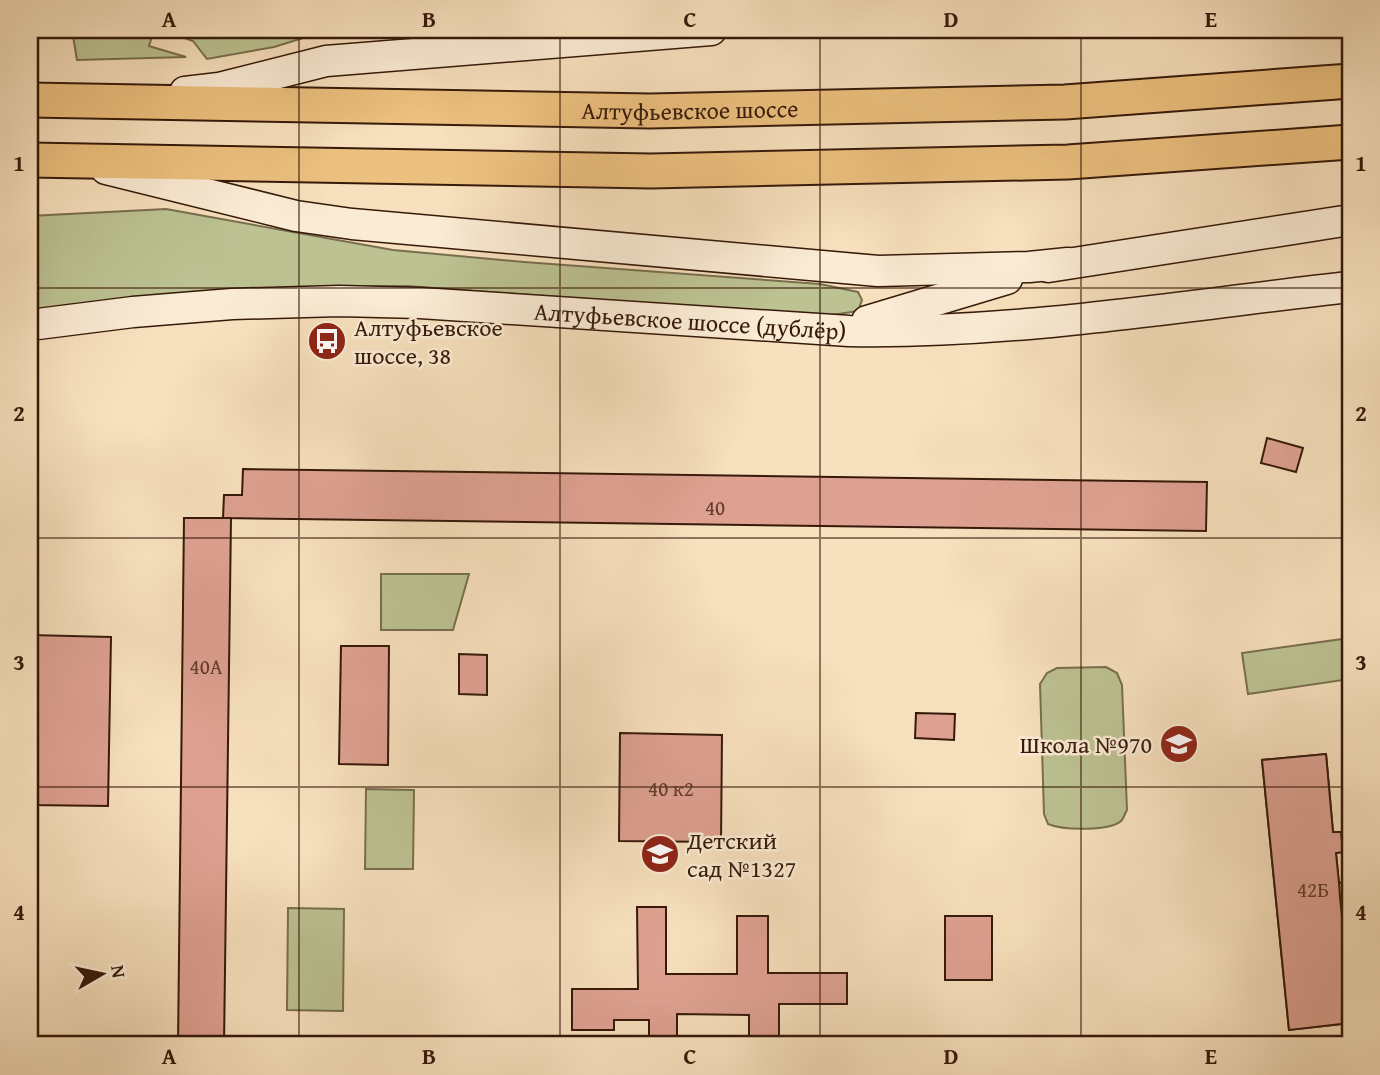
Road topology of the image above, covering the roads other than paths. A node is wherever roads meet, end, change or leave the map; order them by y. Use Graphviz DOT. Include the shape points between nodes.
graph roads {
  1 [pos="711,30"];
  2 [pos="1350,81"];
  3 [pos="43,100"];
  4 [pos="100,102"];
  5 [pos="1350,142"];
  6 [pos="32,160"];
  7 [pos="79,161"];
  8 [pos="1350,220"];
  9 [pos="1068,263"];
  10 [pos="843,268"];
  11 [pos="1350,287"];
  12 [pos="954,296"];
  13 [pos="1070,318"];
  14 [pos="80,319"];
  15 [pos="30,325"];
  16 [pos="804,328"];
  17 [pos="30,342"];
  1 -- 4 [label="main road" via="326,61 219,88"];
  2 -- 4 [label="main road, Алтуфьевское шоссе" via="1065,102 691,110"];
  3 -- 4 [label="main road, Алтуфьевское шоссе"];
  5 -- 7 [label="main road" via="1068,162 651,172"];
  6 -- 7 [label="main road"];
  7 -- 10 [label="main road" via="327,221"];
  8 -- 9 [label="main road"];
  9 -- 10 [label="main road" via="929,271"];
  9 -- 12 [label="main road"];
  10 -- 12 [label="main road"];
  11 -- 13 [label="main road, Алтуфьевское шоссе (дублёр)"];
  12 -- 13 [label="main road" via="1033,316"];
  12 -- 16 [label="main road" via="861,323"];
  13 -- 16 [label="main road, Алтуфьевское шоссе (дублёр)" via="939,330"];
  14 -- 15 [label="main road, Алтуфьевское шоссе (дублёр)"];
  14 -- 16 [label="main road, Алтуфьевское шоссе (дублёр)" via="232,304 339,301"];
  14 -- 17 [label="main road"];
}
